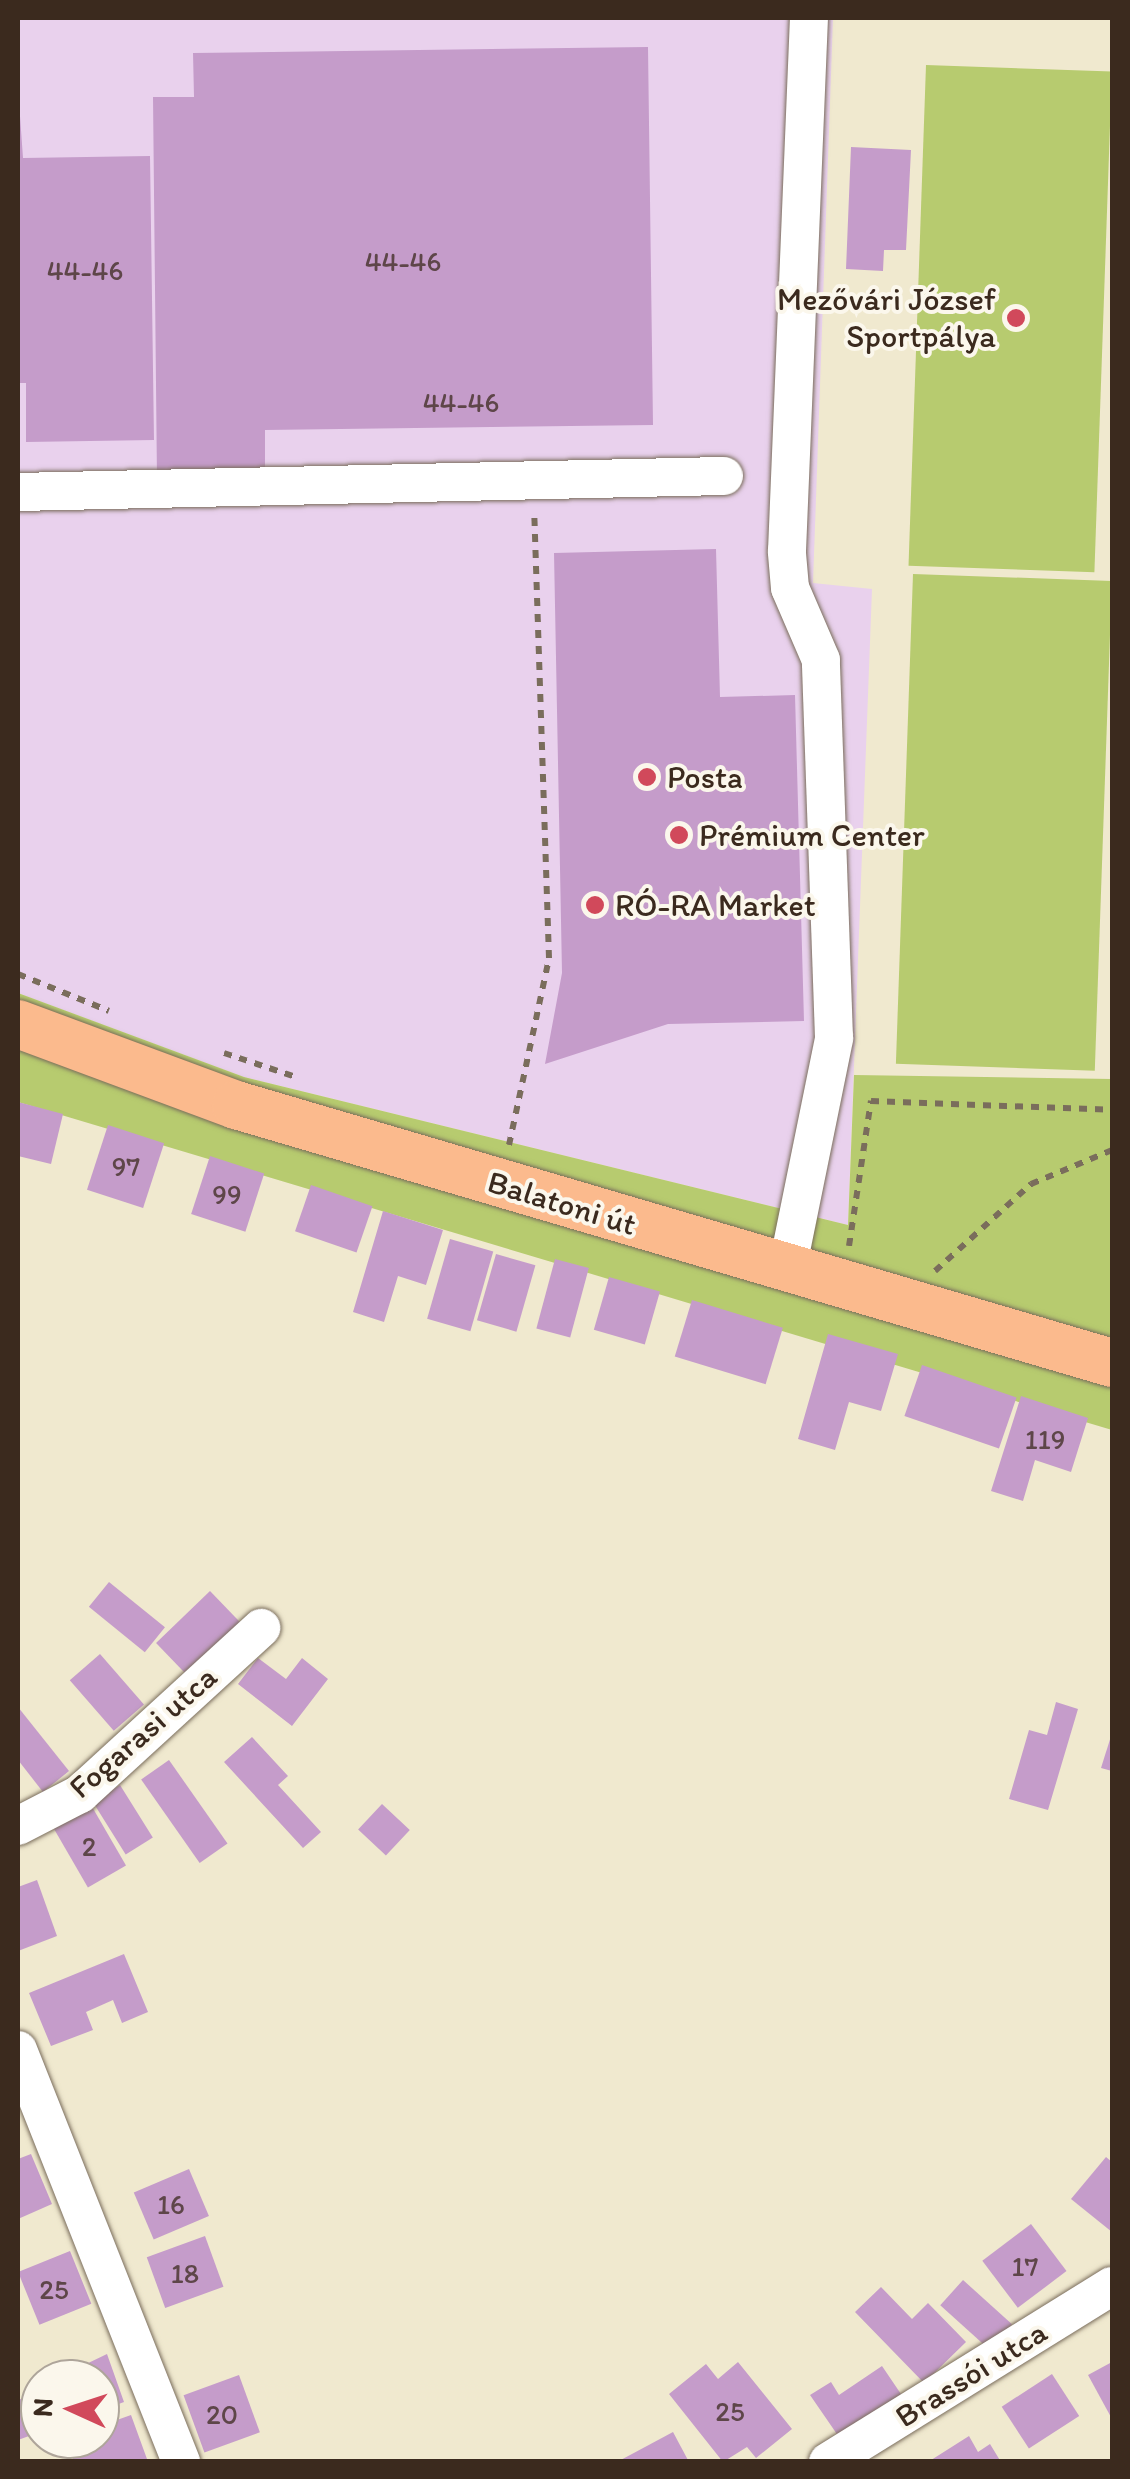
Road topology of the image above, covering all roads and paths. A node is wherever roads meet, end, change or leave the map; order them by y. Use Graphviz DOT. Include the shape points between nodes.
graph roads {
  1 [pos="808,18"];
  2 [pos="724,476"];
  3 [pos="532,483"];
  4 [pos="18,492"];
  5 [pos="18,1024"];
  6 [pos="1112,1110"];
  7 [pos="508,1146"];
  8 [pos="1112,1150"];
  9 [pos="789,1254"];
  10 [pos="846,1269"];
  11 [pos="909,1303"];
  12 [pos="1112,1363"];
  13 [pos="260,1628"];
  14 [pos="18,1826"];
  15 [pos="18,2050"];
  16 [pos="1112,2286"];
  17 [pos="181,2462"];
  18 [pos="828,2462"];
  1 -- 9 [label="street" via="786,551 790,588 822,660 834,1038 816,1158"];
  2 -- 3 [label="street"];
  3 -- 4 [label="street"];
  3 -- 7 [label="path" via="549,958"];
  5 -- 9 [label="main road, Balatoni út" via="236,1105"];
  6 -- 10 [label="path" via="871,1100"];
  8 -- 11 [label="path" via="1031,1184 956,1244"];
  9 -- 11 [label="main road, Balatoni út"];
  11 -- 12 [label="main road, Balatoni út"];
  13 -- 14 [label="street, Fogarasi utca" via="80,1794"];
  15 -- 17 [label="street"];
  16 -- 18 [label="street, Brassói utca"];
}
